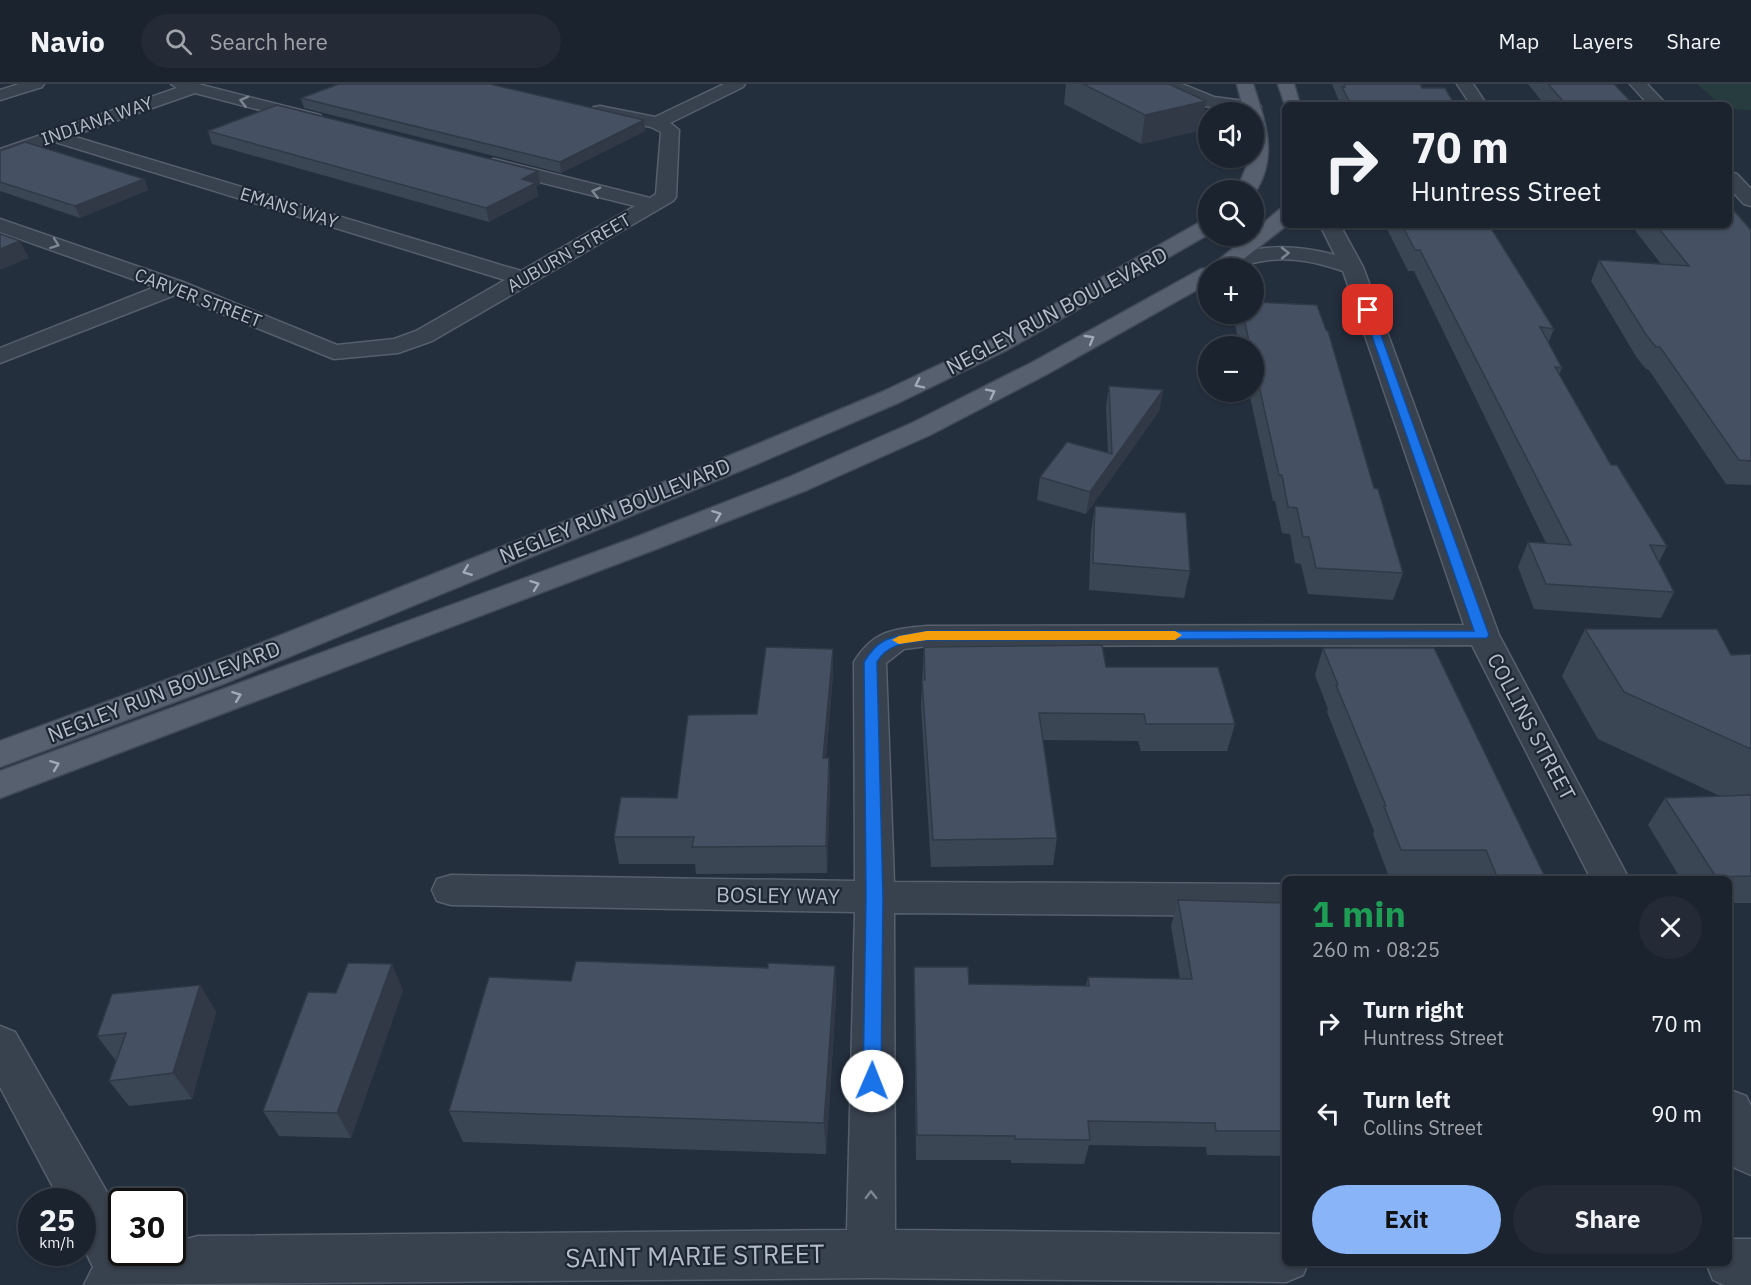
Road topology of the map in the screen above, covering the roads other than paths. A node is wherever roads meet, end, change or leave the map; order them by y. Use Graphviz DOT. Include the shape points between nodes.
graph roads {
  1 [pos="36,84"];
  2 [pos="231,84"];
  3 [pos="737,84"];
  4 [pos="1168,84"];
  5 [pos="1245,84"];
  6 [pos="1286,84"];
  7 [pos="1466,84"];
  8 [pos="1638,84"];
  9 [pos="194,88"];
  10 [pos="0,95"];
  11 [pos="1210,102"];
  12 [pos="1250,102"];
  13 [pos="1291,102"];
  14 [pos="1477,102"];
  15 [pos="1656,102"];
  16 [pos="587,108"];
  17 [pos="657,123"];
  18 [pos="337,124"];
  19 [pos="54,136"];
  20 [pos="0,155"];
  21 [pos="476,160"];
  22 [pos="1732,180"];
  23 [pos="1751,200"];
  24 [pos="653,205"];
  25 [pos="1282,219"];
  26 [pos="0,225"];
  27 [pos="1332,228"];
  28 [pos="1198,232"];
  29 [pos="1232,258"];
  30 [pos="1245,258"];
  31 [pos="1352,267"];
  32 [pos="524,279"];
  33 [pos="1198,280"];
  34 [pos="174,287"];
  35 [pos="398,346"];
  36 [pos="0,356"];
  37 [pos="1482,635"];
  38 [pos="0,754"];
  39 [pos="0,785"];
  40 [pos="1608,876"];
  41 [pos="451,890"];
  42 [pos="874,897"];
  43 [pos="1282,900"];
  44 [pos="10,1063"];
  45 [pos="1732,1115"];
  46 [pos="1751,1153"];
  47 [pos="871,1254"];
  48 [pos="1282,1258"];
  49 [pos="1732,1263"];
  50 [pos="1751,1263"];
  51 [pos="121,1283"];
  1 -- 10 [label="street"];
  2 -- 9 [label="street, INDIANA WAY"];
  3 -- 17 [label="street"];
  4 -- 11 [label="street"];
  5 -- 12 [label="main road"];
  6 -- 13 [label="main road"];
  7 -- 14 [label="street"];
  8 -- 15 [label="street"];
  18 -- 9 [label="street, one-way"];
  9 -- 19 [label="street, INDIANA WAY"];
  16 -- 17 [label="street"];
  17 -- 24 [label="street, AUBURN STREET" via="670,130 666,197"];
  19 -- 20 [label="street, INDIANA WAY"];
  19 -- 32 [label="street, EMANS WAY"];
  24 -- 21 [label="street, one-way"];
  22 -- 23 [label="street"];
  24 -- 32 [label="street, AUBURN STREET"];
  25 -- 29 [label="main road, NEGLEY RUN BOULEVARD"];
  26 -- 34 [label="street, CARVER STREET, one-way"];
  27 -- 31 [label="street, COLLINS STREET"];
  28 -- 38 [label="main road, NEGLEY RUN BOULEVARD, one-way" via="997,346 891,397 221,672"];
  30 -- 31 [label="street, one-way" via="1290,252 1324,257"];
  31 -- 37 [label="street, COLLINS STREET"];
  32 -- 35 [label="street, AUBURN STREET" via="424,336"];
  39 -- 33 [label="main road, NEGLEY RUN BOULEVARD, one-way" via="797,484 921,429 1040,369"];
  34 -- 35 [label="street, CARVER STREET" via="334,352"];
  34 -- 36 [label="street"];
  37 -- 40 [label="street, COLLINS STREET"];
  37 -- 42 [label="street" via="927,636 889,642 878,649 870,662"];
  41 -- 42 [label="street, BOSLEY WAY"];
  42 -- 43 [label="street, BOSLEY WAY"];
  47 -- 42 [label="street, one-way"];
  44 -- 51 [label="street" via="95,1218"];
  45 -- 46 [label="street"];
  47 -- 48 [label="street, SAINT MARIE STREET"];
  47 -- 51 [label="street, SAINT MARIE STREET" via="198,1260"];
  49 -- 50 [label="street"];
}
